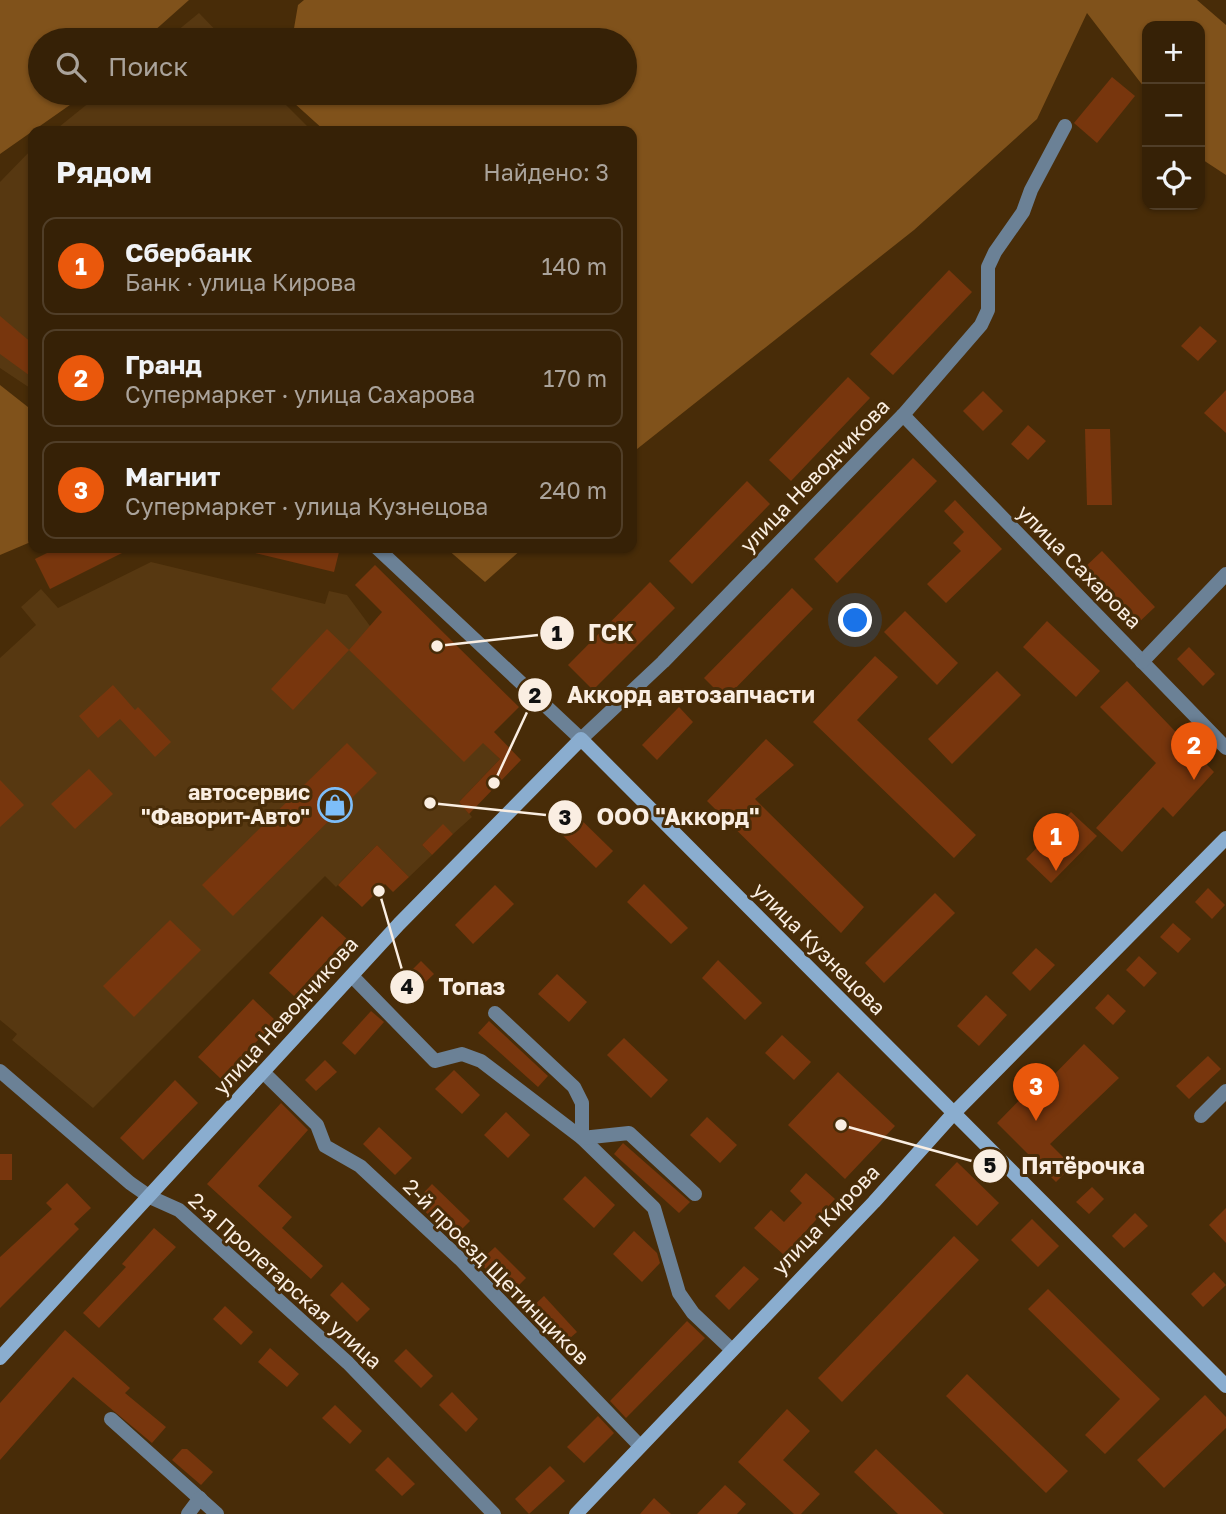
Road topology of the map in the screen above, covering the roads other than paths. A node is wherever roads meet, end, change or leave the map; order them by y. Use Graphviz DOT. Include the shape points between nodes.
graph roads {
  1 [pos="1065,126"];
  2 [pos="903,415"];
  3 [pos="382,553"];
  4 [pos="1226,574"];
  5 [pos="1142,662"];
  6 [pos="581,739"];
  7 [pos="1226,748"];
  8 [pos="1226,838"];
  9 [pos="352,976"];
  10 [pos="495,1013"];
  11 [pos="0,1071"];
  12 [pos="263,1072"];
  13 [pos="1226,1091"];
  14 [pos="953,1115"];
  15 [pos="1201,1116"];
  16 [pos="582,1138"];
  17 [pos="695,1194"];
  18 [pos="150,1197"];
  19 [pos="731,1349"];
  20 [pos="0,1358"];
  21 [pos="1226,1386"];
  22 [pos="111,1419"];
  23 [pos="640,1446"];
  24 [pos="200,1499"];
  25 [pos="188,1514"];
  26 [pos="217,1514"];
  27 [pos="494,1514"];
  28 [pos="576,1514"];
  1 -- 2 [label="street, улица Неводчикова" via="1023,212 988,267 988,310 981,326"];
  2 -- 5 [label="street, улица Сахарова"];
  2 -- 6 [label="street, улица Неводчикова" via="663,662"];
  3 -- 6 [label="street, улица Кузнецова"];
  4 -- 5 [label="street"];
  5 -- 7 [label="street, улица Сахарова"];
  6 -- 9 [label="main road, улица Неводчикова"];
  6 -- 14 [label="main road, улица Кузнецова"];
  8 -- 14 [label="main road, улица Кирова"];
  9 -- 12 [label="main road, улица Неводчикова"];
  9 -- 16 [label="street" via="435,1062 462,1054 472,1056"];
  10 -- 16 [label="street" via="574,1087 582,1103"];
  11 -- 18 [label="street, 2-я Пролетарская улица"];
  12 -- 18 [label="main road, улица Неводчикова"];
  12 -- 23 [label="street, 2-й проезд Щетинщиков" via="317,1125 325,1146 360,1166 460,1259"];
  13 -- 15 [label="street"];
  14 -- 19 [label="main road, улица Кирова"];
  14 -- 21 [label="main road, улица Кузнецова"];
  16 -- 17 [label="street" via="629,1133"];
  16 -- 19 [label="street" via="654,1208 680,1293"];
  18 -- 20 [label="main road, улица Неводчикова"];
  18 -- 27 [label="street, 2-я Пролетарская улица" via="179,1210 348,1363"];
  19 -- 23 [label="main road, улица Кирова"];
  22 -- 24 [label="street"];
  23 -- 28 [label="main road, улица Кирова"];
  24 -- 25 [label="street"];
  24 -- 26 [label="street"];
}
